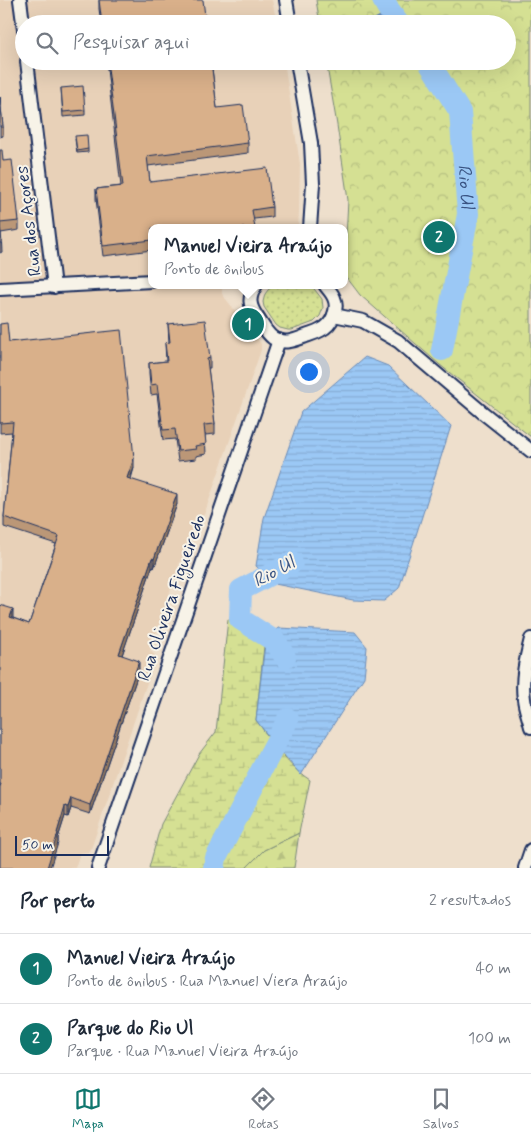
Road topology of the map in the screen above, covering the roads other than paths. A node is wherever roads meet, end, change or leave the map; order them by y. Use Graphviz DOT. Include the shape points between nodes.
graph roads {
  1 [pos="20,0"];
  2 [pos="286,0"];
  3 [pos="22,15"];
  4 [pos="288,15"];
  5 [pos="29,70"];
  6 [pos="299,70"];
  7 [pos="310,224"];
  8 [pos="148,281"];
  9 [pos="54,287"];
  10 [pos="0,289"];
  11 [pos="251,289"];
  12 [pos="328,289"];
  13 [pos="334,315"];
  14 [pos="279,340"];
  15 [pos="531,451"];
  16 [pos="531,643"];
  17 [pos="531,727"];
  18 [pos="531,850"];
  19 [pos="98,868"];
  20 [pos="525,868"];
  1 -- 3 [label="street"];
  2 -- 4 [label="street"];
  5 -- 9 [label="street, Rua dos Açores"];
  6 -- 7 [label="street" via="312,143"];
  8 -- 9 [label="street"];
  9 -- 10 [label="street"];
  11 -- 14 [label="street" via="251,308 269,334"];
  12 -- 13 [label="street" via="334,297"];
  13 -- 14 [label="street" via="322,330 291,341"];
  13 -- 15 [label="street" via="363,321 398,341"];
  14 -- 19 [label="street, Rua Oliveira Figueiredo"];
  16 -- 17 [label="street" via="524,680 524,700"];
  18 -- 20 [label="street"];
}
